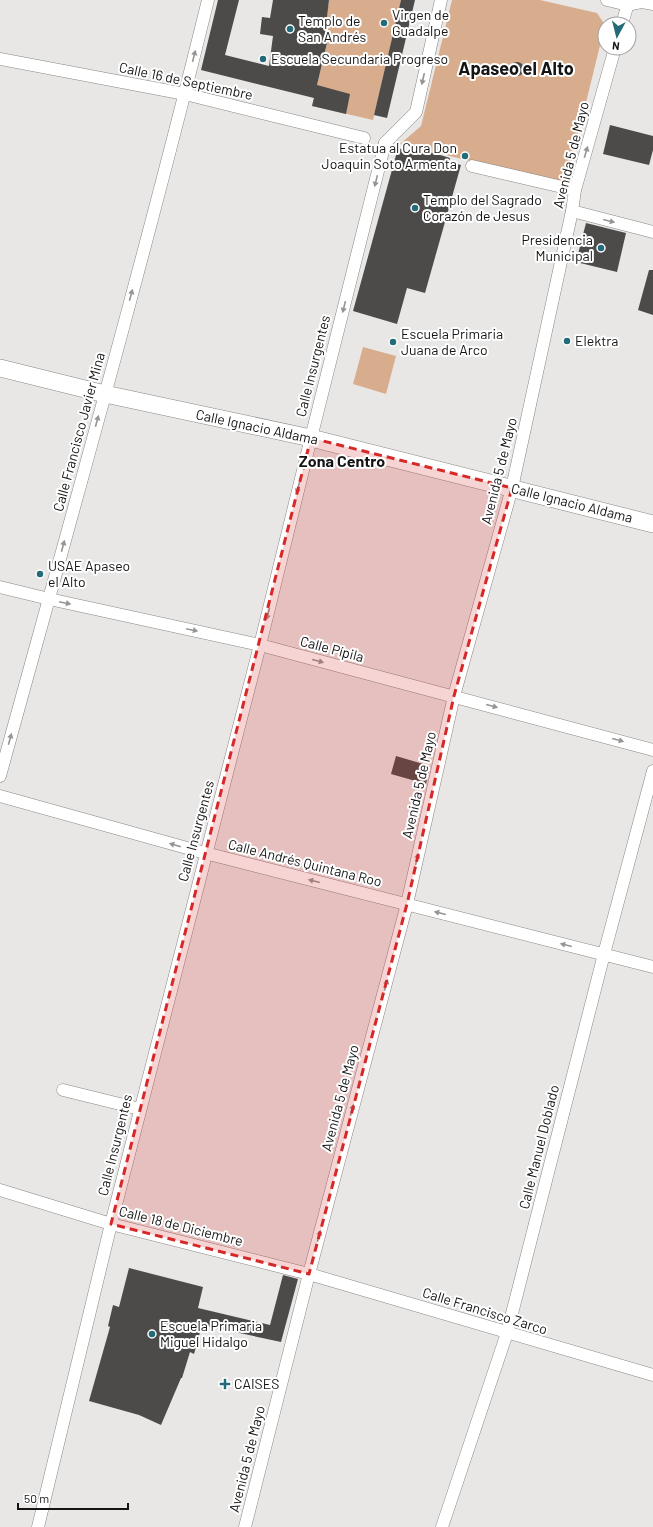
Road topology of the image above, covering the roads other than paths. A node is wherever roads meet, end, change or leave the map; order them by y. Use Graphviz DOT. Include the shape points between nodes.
graph roads {
  1 [pos="208,0"];
  2 [pos="441,0"];
  3 [pos="607,0"];
  4 [pos="628,3"];
  5 [pos="653,4"];
  6 [pos="624,16"];
  7 [pos="613,56"];
  8 [pos="0,59"];
  9 [pos="185,94"];
  10 [pos="375,141"];
  11 [pos="472,166"];
  12 [pos="575,190"];
  13 [pos="572,211"];
  14 [pos="653,232"];
  15 [pos="0,368"];
  16 [pos="105,394"];
  17 [pos="311,438"];
  18 [pos="512,488"];
  19 [pos="653,524"];
  20 [pos="0,587"];
  21 [pos="49,599"];
  22 [pos="260,645"];
  23 [pos="454,696"];
  24 [pos="653,750"];
  25 [pos="653,771"];
  26 [pos="0,776"];
  27 [pos="0,796"];
  28 [pos="206,853"];
  29 [pos="407,904"];
  30 [pos="604,954"];
  31 [pos="653,967"];
  32 [pos="63,1090"];
  33 [pos="140,1109"];
  34 [pos="1,1192"];
  35 [pos="111,1224"];
  36 [pos="310,1274"];
  37 [pos="507,1333"];
  38 [pos="653,1375"];
  39 [pos="38,1527"];
  40 [pos="245,1527"];
  41 [pos="442,1527"];
  9 -- 1 [label="street, Calle Francisco Javier Mina, one-way"];
  2 -- 10 [label="street, one-way" via="416,112"];
  3 -- 4 [label="street"];
  4 -- 5 [label="street"];
  4 -- 6 [label="street"];
  12 -- 7 [label="street, Avenida 5 de Mayo, one-way"];
  8 -- 9 [label="street, Calle 16 de Septiembre"];
  9 -- 10 [label="street, Calle 16 de Septiembre"];
  16 -- 9 [label="street, Calle Francisco Javier Mina, one-way"];
  10 -- 17 [label="street, Calle Insurgentes, one-way"];
  11 -- 12 [label="street"];
  12 -- 13 [label="street, Avenida 5 de Mayo"];
  13 -- 14 [label="street, one-way"];
  13 -- 18 [label="street, Avenida 5 de Mayo"];
  15 -- 16 [label="street, Calle Ignacio Aldama"];
  16 -- 17 [label="street, Calle Ignacio Aldama"];
  21 -- 16 [label="street, Calle Francisco Javier Mina, one-way"];
  17 -- 18 [label="street, Calle Ignacio Aldama"];
  17 -- 22 [label="street, Calle Insurgentes, one-way"];
  18 -- 19 [label="street, Calle Ignacio Aldama"];
  18 -- 23 [label="street, Avenida 5 de Mayo"];
  20 -- 21 [label="street, Calle Pípila"];
  21 -- 22 [label="street, Calle Pípila, one-way"];
  26 -- 21 [label="street, Calle Francisco Javier Mina, one-way"];
  22 -- 23 [label="street, Calle Pípila, one-way"];
  22 -- 28 [label="street, Calle Insurgentes"];
  23 -- 24 [label="street, Calle Pípila, one-way"];
  29 -- 23 [label="street, Avenida 5 de Mayo, one-way"];
  25 -- 30 [label="street, Calle Manuel Doblado"];
  28 -- 27 [label="street, Calle Andrés Quintana Roo, one-way"];
  29 -- 28 [label="street, Calle Andrés Quintana Roo, one-way"];
  28 -- 33 [label="street, Calle Insurgentes"];
  30 -- 29 [label="street, Calle Andrés Quintana Roo, one-way"];
  36 -- 29 [label="street, Avenida 5 de Mayo, one-way"];
  30 -- 31 [label="street, Calle Andrés Quintana Roo"];
  30 -- 37 [label="street, Calle Manuel Doblado"];
  32 -- 33 [label="street"];
  33 -- 35 [label="street, Calle Insurgentes"];
  34 -- 35 [label="street, Calle 18 de Diciembre"];
  35 -- 36 [label="street, Calle 18 de Diciembre"];
  35 -- 39 [label="street, Calle Insurgentes"];
  36 -- 37 [label="street, Calle Francisco Zarco"];
  36 -- 40 [label="street, Avenida 5 de Mayo"];
  37 -- 38 [label="street, Calle Francisco Zarco"];
  37 -- 41 [label="street, Calle Manuel Doblado"];
}
